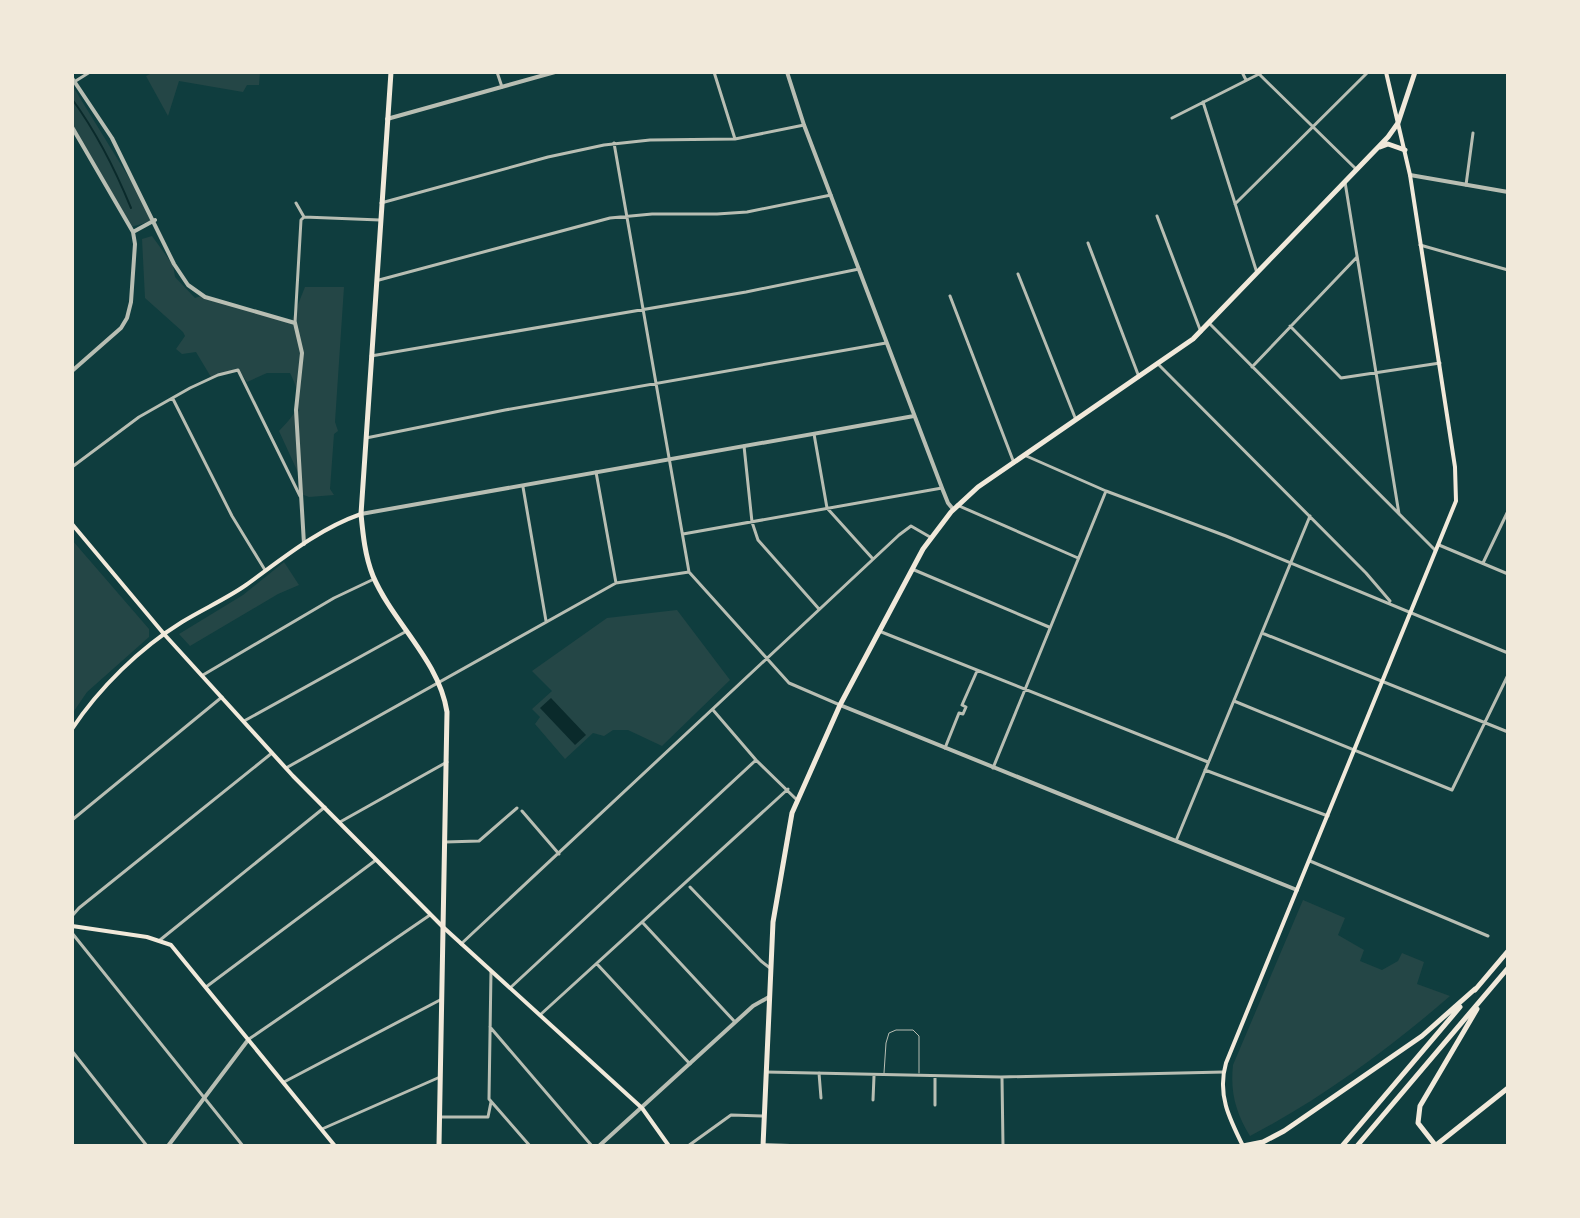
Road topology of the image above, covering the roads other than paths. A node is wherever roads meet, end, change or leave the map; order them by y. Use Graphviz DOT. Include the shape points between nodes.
graph roads {
  1 [pos="90,72"];
  2 [pos="391,72"];
  3 [pos="497,72"];
  4 [pos="555,72"];
  5 [pos="714,72"];
  6 [pos="787,72"];
  7 [pos="1242,72"];
  8 [pos="1368,72"];
  9 [pos="1386,72"];
  10 [pos="1415,72"];
  11 [pos="1261,73"];
  12 [pos="73,80"];
  13 [pos="1246,80"];
  14 [pos="502,87"];
  15 [pos="1203,102"];
  16 [pos="1172,118"];
  17 [pos="387,119"];
  18 [pos="1398,123"];
  19 [pos="804,125"];
  20 [pos="72,127"];
  21 [pos="1314,128"];
  22 [pos="1473,133"];
  23 [pos="735,139"];
  24 [pos="614,143"];
  25 [pos="1379,147"];
  26 [pos="1405,150"];
  27 [pos="1356,169"];
  28 [pos="1410,175"];
  29 [pos="1345,182"];
  30 [pos="1466,185"];
  31 [pos="1508,192"];
  32 [pos="831,195"];
  33 [pos="296,203"];
  34 [pos="381,203"];
  35 [pos="1235,204"];
  36 [pos="627,216"];
  37 [pos="1157,216"];
  38 [pos="304,217"];
  39 [pos="155,220"];
  40 [pos="380,220"];
  41 [pos="133,232"];
  42 [pos="1088,243"];
  43 [pos="1420,245"];
  44 [pos="1357,257"];
  45 [pos="859,269"];
  46 [pos="1508,270"];
  47 [pos="1257,273"];
  48 [pos="1018,274"];
  49 [pos="375,281"];
  50 [pos="950,296"];
  51 [pos="643,308"];
  52 [pos="295,323"];
  53 [pos="1209,323"];
  54 [pos="1290,326"];
  55 [pos="1201,332"];
  56 [pos="887,343"];
  57 [pos="371,356"];
  58 [pos="1440,363"];
  59 [pos="1158,364"];
  60 [pos="1252,367"];
  61 [pos="72,371"];
  62 [pos="1376,374"];
  63 [pos="1139,377"];
  64 [pos="656,384"];
  65 [pos="173,399"];
  66 [pos="914,416"];
  67 [pos="1076,420"];
  68 [pos="814,434"];
  69 [pos="366,438"];
  70 [pos="744,446"];
  71 [pos="1024,455"];
  72 [pos="669,459"];
  73 [pos="1014,463"];
  74 [pos="72,467"];
  75 [pos="596,472"];
  76 [pos="523,485"];
  77 [pos="942,488"];
  78 [pos="1106,491"];
  79 [pos="300,496"];
  80 [pos="955,507"];
  81 [pos="827,508"];
  82 [pos="1508,511"];
  83 [pos="361,514"];
  84 [pos="1399,514"];
  85 [pos="1310,516"];
  86 [pos="752,522"];
  87 [pos="72,524"];
  88 [pos="683,534"];
  89 [pos="930,538"];
  90 [pos="304,544"];
  91 [pos="1439,545"];
  92 [pos="1436,552"];
  93 [pos="1078,558"];
  94 [pos="873,559"];
  95 [pos="1483,563"];
  96 [pos="1291,564"];
  97 [pos="912,569"];
  98 [pos="265,570"];
  99 [pos="689,572"];
  100 [pos="1508,574"];
  101 [pos="374,579"];
  102 [pos="616,583"];
  103 [pos="1393,604"];
  104 [pos="819,609"];
  105 [pos="1413,612"];
  106 [pos="546,621"];
  107 [pos="1049,627"];
  108 [pos="406,631"];
  109 [pos="879,631"];
  110 [pos="1262,633"];
  111 [pos="164,634"];
  112 [pos="1508,653"];
  113 [pos="768,659"];
  114 [pos="977,671"];
  115 [pos="202,675"];
  116 [pos="1508,675"];
  117 [pos="1384,681"];
  118 [pos="439,683"];
  119 [pos="1023,690"];
  120 [pos="222,697"];
  121 [pos="1234,701"];
  122 [pos="840,705"];
  123 [pos="713,710"];
  124 [pos="244,721"];
  125 [pos="1485,722"];
  126 [pos="72,729"];
  127 [pos="1508,732"];
  128 [pos="945,748"];
  129 [pos="1356,750"];
  130 [pos="272,753"];
  131 [pos="756,760"];
  132 [pos="447,762"];
  133 [pos="1208,762"];
  134 [pos="286,768"];
  135 [pos="993,768"];
  136 [pos="1205,770"];
  137 [pos="788,789"];
  138 [pos="797,800"];
  139 [pos="325,807"];
  140 [pos="517,808"];
  141 [pos="522,811"];
  142 [pos="1328,816"];
  143 [pos="72,820"];
  144 [pos="340,822"];
  145 [pos="1176,841"];
  146 [pos="445,842"];
  147 [pos="559,854"];
  148 [pos="377,860"];
  149 [pos="1310,861"];
  150 [pos="690,887"];
  151 [pos="1298,891"];
  152 [pos="430,915"];
  153 [pos="72,916"];
  154 [pos="642,922"];
  155 [pos="72,926"];
  156 [pos="443,927"];
  157 [pos="72,933"];
  158 [pos="1488,936"];
  159 [pos="160,940"];
  160 [pos="461,944"];
  161 [pos="1508,951"];
  162 [pos="597,964"];
  163 [pos="770,968"];
  164 [pos="1508,968"];
  165 [pos="491,971"];
  166 [pos="206,987"];
  167 [pos="510,988"];
  168 [pos="1475,989"];
  169 [pos="1488,992"];
  170 [pos="769,997"];
  171 [pos="442,999"];
  172 [pos="540,1015"];
  173 [pos="735,1022"];
  174 [pos="490,1026"];
  175 [pos="249,1039"];
  176 [pos="72,1051"];
  177 [pos="690,1064"];
  178 [pos="766,1072"];
  179 [pos="1224,1072"];
  180 [pos="819,1073"];
  181 [pos="874,1074"];
  182 [pos="884,1074"];
  183 [pos="919,1075"];
  184 [pos="935,1076"];
  185 [pos="440,1077"];
  186 [pos="1002,1077"];
  187 [pos="284,1082"];
  188 [pos="1508,1088"];
  189 [pos="821,1098"];
  190 [pos="204,1099"];
  191 [pos="490,1100"];
  192 [pos="873,1100"];
  193 [pos="935,1105"];
  194 [pos="642,1108"];
  195 [pos="764,1116"];
  196 [pos="440,1117"];
  197 [pos="322,1129"];
  198 [pos="147,1146"];
  199 [pos="168,1146"];
  200 [pos="243,1146"];
  201 [pos="335,1146"];
  202 [pos="439,1146"];
  203 [pos="530,1146"];
  204 [pos="592,1146"];
  205 [pos="599,1146"];
  206 [pos="669,1146"];
  207 [pos="688,1146"];
  208 [pos="763,1146"];
  209 [pos="790,1146"];
  210 [pos="1003,1146"];
  211 [pos="1225,1146"];
  212 [pos="1243,1146"];
  213 [pos="1342,1146"];
  214 [pos="1357,1146"];
  215 [pos="1436,1146"];
  1 -- 12 [label="street"];
  2 -- 17 [label="main road"];
  3 -- 14 [label="street"];
  4 -- 14 [label="street"];
  5 -- 23 [label="street"];
  6 -- 19 [label="street"];
  7 -- 13 [label="street"];
  8 -- 21 [label="street"];
  9 -- 18 [label="main road"];
  10 -- 18 [label="main road"];
  11 -- 13 [label="street"];
  11 -- 21 [label="street"];
  12 -- 39 [label="street" via="112,138"];
  13 -- 15 [label="street"];
  14 -- 17 [label="street"];
  15 -- 16 [label="street"];
  15 -- 35 [label="street"];
  17 -- 34 [label="main road"];
  18 -- 25 [label="main road"];
  18 -- 26 [label="main road"];
  19 -- 23 [label="street"];
  19 -- 32 [label="street"];
  20 -- 41 [label="street"];
  21 -- 27 [label="street"];
  21 -- 35 [label="street"];
  22 -- 30 [label="street"];
  23 -- 24 [label="street"];
  24 -- 34 [label="street"];
  24 -- 36 [label="street"];
  25 -- 26 [label="main road" via="1388,144"];
  25 -- 27 [label="main road"];
  26 -- 28 [label="main road"];
  27 -- 29 [label="main road"];
  28 -- 30 [label="street"];
  28 -- 43 [label="main road"];
  29 -- 44 [label="street"];
  29 -- 47 [label="main road"];
  30 -- 31 [label="street"];
  32 -- 36 [label="street" via="747,212"];
  32 -- 45 [label="street"];
  33 -- 38 [label="street"];
  34 -- 40 [label="main road"];
  35 -- 47 [label="street"];
  36 -- 49 [label="street"];
  36 -- 51 [label="street"];
  37 -- 55 [label="street"];
  38 -- 40 [label="street"];
  38 -- 52 [label="street"];
  39 -- 41 [label="street"];
  39 -- 52 [label="street" via="180,276 200,294"];
  40 -- 49 [label="main road"];
  41 -- 61 [label="street" via="131,302 125,321"];
  42 -- 63 [label="street"];
  43 -- 46 [label="street"];
  43 -- 58 [label="main road"];
  44 -- 54 [label="street"];
  44 -- 62 [label="street"];
  45 -- 51 [label="street"];
  45 -- 56 [label="street"];
  47 -- 53 [label="main road"];
  48 -- 67 [label="street"];
  49 -- 57 [label="main road"];
  50 -- 73 [label="street"];
  51 -- 57 [label="street"];
  51 -- 64 [label="street"];
  52 -- 79 [label="street" via="302,353 296,410"];
  53 -- 55 [label="main road"];
  53 -- 60 [label="street"];
  54 -- 60 [label="street"];
  54 -- 62 [label="street" via="1341,378"];
  55 -- 59 [label="main road"];
  56 -- 64 [label="street"];
  56 -- 66 [label="street"];
  57 -- 69 [label="main road"];
  58 -- 62 [label="street"];
  58 -- 91 [label="main road" via="1457,490"];
  59 -- 63 [label="main road"];
  59 -- 85 [label="street"];
  60 -- 84 [label="street"];
  62 -- 84 [label="street"];
  63 -- 67 [label="main road"];
  64 -- 69 [label="street"];
  64 -- 72 [label="street"];
  65 -- 74 [label="street" via="139,417"];
  65 -- 79 [label="street" via="238,370"];
  65 -- 98 [label="street"];
  66 -- 68 [label="street"];
  66 -- 77 [label="street"];
  67 -- 71 [label="main road"];
  68 -- 70 [label="street"];
  68 -- 81 [label="street"];
  69 -- 83 [label="main road"];
  70 -- 72 [label="street"];
  70 -- 86 [label="street"];
  71 -- 73 [label="main road"];
  71 -- 78 [label="street"];
  72 -- 75 [label="street"];
  72 -- 88 [label="street"];
  73 -- 80 [label="main road"];
  75 -- 76 [label="street"];
  75 -- 102 [label="street"];
  76 -- 83 [label="street"];
  76 -- 106 [label="street"];
  77 -- 80 [label="street"];
  77 -- 81 [label="street"];
  78 -- 93 [label="street"];
  78 -- 96 [label="street"];
  79 -- 90 [label="street"];
  80 -- 89 [label="main road"];
  80 -- 93 [label="street"];
  81 -- 86 [label="street"];
  81 -- 94 [label="street"];
  82 -- 95 [label="street"];
  83 -- 90 [label="main road"];
  83 -- 101 [label="main road"];
  84 -- 92 [label="street"];
  85 -- 96 [label="street"];
  85 -- 103 [label="street"];
  86 -- 88 [label="street"];
  86 -- 104 [label="street" via="758,540"];
  87 -- 111 [label="main road"];
  88 -- 99 [label="street"];
  89 -- 94 [label="street" via="911,526"];
  89 -- 97 [label="main road"];
  90 -- 98 [label="main road"];
  91 -- 92 [label="main road"];
  91 -- 95 [label="street"];
  92 -- 105 [label="main road"];
  93 -- 107 [label="street"];
  94 -- 104 [label="street"];
  95 -- 100 [label="street"];
  96 -- 103 [label="street"];
  96 -- 110 [label="street"];
  97 -- 107 [label="street"];
  97 -- 109 [label="main road"];
  98 -- 111 [label="main road"];
  99 -- 102 [label="street"];
  99 -- 113 [label="street"];
  101 -- 108 [label="main road"];
  101 -- 115 [label="street"];
  102 -- 106 [label="street"];
  103 -- 105 [label="street"];
  104 -- 113 [label="street"];
  105 -- 112 [label="street"];
  105 -- 117 [label="main road"];
  106 -- 118 [label="street"];
  107 -- 119 [label="street"];
  108 -- 118 [label="main road"];
  108 -- 124 [label="street"];
  109 -- 114 [label="street"];
  109 -- 122 [label="main road"];
  110 -- 117 [label="street"];
  110 -- 121 [label="street"];
  111 -- 115 [label="main road"];
  111 -- 126 [label="main road" via="90,702"];
  113 -- 122 [label="street" via="789,683"];
  113 -- 123 [label="street"];
  114 -- 119 [label="street"];
  114 -- 128 [label="street"];
  115 -- 120 [label="main road"];
  116 -- 125 [label="street"];
  117 -- 125 [label="street"];
  117 -- 129 [label="main road"];
  118 -- 132 [label="main road" via="447,712"];
  118 -- 134 [label="street"];
  119 -- 133 [label="street"];
  119 -- 135 [label="street"];
  120 -- 124 [label="main road"];
  120 -- 143 [label="street"];
  121 -- 129 [label="street"];
  121 -- 133 [label="street"];
  122 -- 128 [label="street"];
  122 -- 138 [label="main road"];
  123 -- 131 [label="street"];
  123 -- 147 [label="street"];
  124 -- 130 [label="main road"];
  125 -- 127 [label="street"];
  125 -- 129 [label="street" via="1452,790"];
  128 -- 135 [label="street"];
  129 -- 142 [label="main road"];
  130 -- 134 [label="main road"];
  130 -- 153 [label="street"];
  131 -- 137 [label="street"];
  131 -- 167 [label="street"];
  132 -- 144 [label="street"];
  132 -- 146 [label="main road"];
  133 -- 136 [label="street"];
  134 -- 139 [label="main road"];
  135 -- 145 [label="street"];
  136 -- 142 [label="street"];
  136 -- 145 [label="street"];
  137 -- 138 [label="street"];
  137 -- 154 [label="street"];
  138 -- 163 [label="main road" via="773,916"];
  139 -- 144 [label="main road"];
  139 -- 159 [label="street"];
  140 -- 146 [label="street" via="479,841"];
  141 -- 147 [label="street"];
  142 -- 149 [label="main road"];
  144 -- 148 [label="main road"];
  145 -- 151 [label="street"];
  146 -- 156 [label="main road"];
  147 -- 160 [label="street"];
  148 -- 152 [label="main road"];
  148 -- 166 [label="street"];
  149 -- 151 [label="main road"];
  149 -- 158 [label="street"];
  150 -- 163 [label="street"];
  151 -- 179 [label="main road"];
  152 -- 156 [label="main road"];
  152 -- 175 [label="street"];
  154 -- 162 [label="street"];
  154 -- 173 [label="street"];
  155 -- 159 [label="main road"];
  156 -- 160 [label="main road"];
  156 -- 171 [label="main road"];
  157 -- 190 [label="street"];
  159 -- 166 [label="main road" via="171,945"];
  160 -- 165 [label="main road"];
  161 -- 168 [label="main road"];
  162 -- 172 [label="street"];
  162 -- 177 [label="street"];
  163 -- 170 [label="main road"];
  164 -- 169 [label="main road"];
  165 -- 167 [label="main road"];
  165 -- 174 [label="street"];
  166 -- 175 [label="main road"];
  167 -- 172 [label="main road"];
  168 -- 212 [label="main road" via="1430,1029 1284,1131"];
  168 -- 213 [label="main road"];
  169 -- 214 [label="main road"];
  169 -- 215 [label="main road" via="1420,1106 1418,1123"];
  170 -- 173 [label="street"];
  170 -- 178 [label="main road"];
  171 -- 185 [label="main road"];
  171 -- 187 [label="street"];
  172 -- 194 [label="main road"];
  173 -- 177 [label="street"];
  174 -- 191 [label="street"];
  174 -- 204 [label="street"];
  175 -- 187 [label="main road"];
  175 -- 190 [label="street"];
  176 -- 198 [label="street"];
  177 -- 194 [label="street"];
  178 -- 180 [label="street"];
  178 -- 195 [label="main road"];
  179 -- 186 [label="street"];
  179 -- 212 [label="main road" via="1225,1105"];
  180 -- 181 [label="street"];
  180 -- 189 [label="street"];
  181 -- 182 [label="street"];
  181 -- 192 [label="street"];
  182 -- 183 [label="street"];
  182 -- 183 [label="lane" via="889,1033 910,1030 920,1042"];
  183 -- 184 [label="street"];
  184 -- 186 [label="street"];
  184 -- 193 [label="street"];
  185 -- 196 [label="main road"];
  185 -- 197 [label="street"];
  186 -- 210 [label="street"];
  187 -- 197 [label="main road"];
  188 -- 215 [label="main road"];
  190 -- 199 [label="street"];
  190 -- 200 [label="street"];
  191 -- 196 [label="street" via="488,1117"];
  191 -- 203 [label="street"];
  194 -- 205 [label="street"];
  194 -- 206 [label="main road"];
  195 -- 207 [label="street" via="731,1115"];
  195 -- 208 [label="main road"];
  196 -- 202 [label="main road"];
  197 -- 201 [label="main road"];
  208 -- 209 [label="street"];
  211 -- 212 [label="street"];
}
